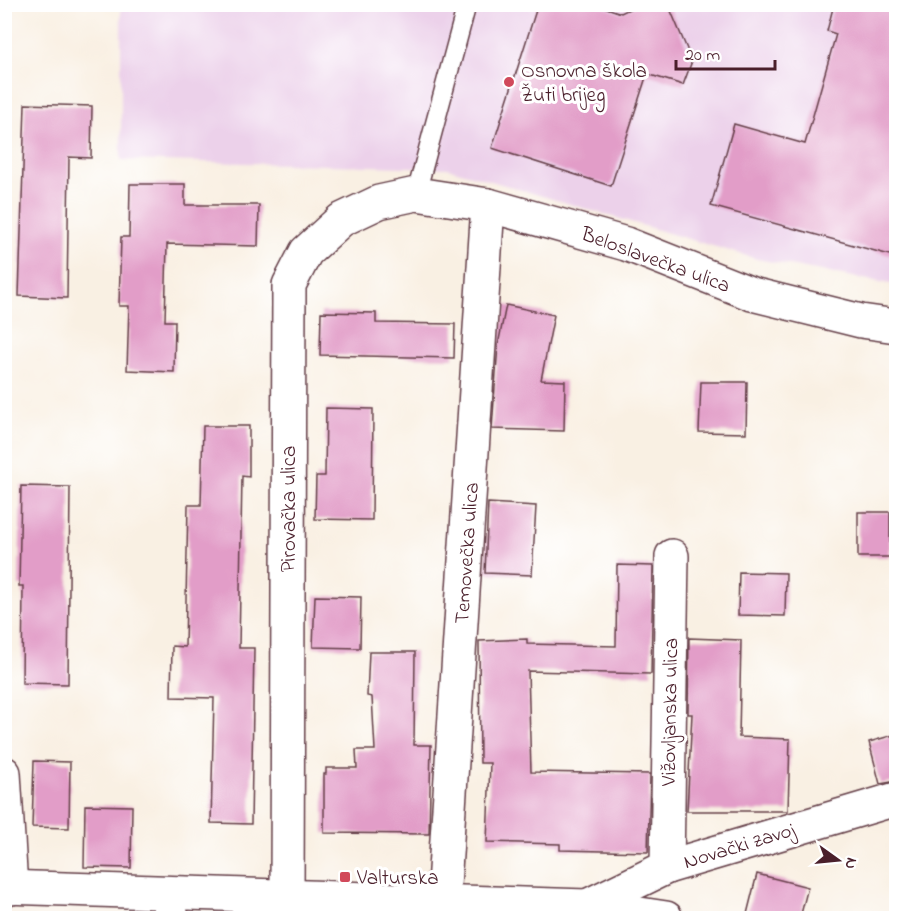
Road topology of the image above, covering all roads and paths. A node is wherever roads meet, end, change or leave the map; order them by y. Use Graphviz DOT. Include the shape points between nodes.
graph roads {
  1 [pos="467,4"];
  2 [pos="416,194"];
  3 [pos="488,205"];
  4 [pos="897,326"];
  5 [pos="672,556"];
  6 [pos="4,773"];
  7 [pos="897,799"];
  8 [pos="667,867"];
  9 [pos="8,888"];
  10 [pos="301,905"];
  11 [pos="170,906"];
  12 [pos="587,906"];
  13 [pos="462,908"];
  14 [pos="666,918"];
  1 -- 2 [label="lane"];
  2 -- 3 [label="street, Beloslavečka ulica"];
  2 -- 10 [label="street, Pirovačka ulica" via="379,202 341,220 306,252 289,285"];
  3 -- 4 [label="street, Beloslavečka ulica" via="626,244 752,294"];
  3 -- 13 [label="street, Temovečka ulica"];
  5 -- 8 [label="street, Vižovljanska ulica"];
  6 -- 9 [label="street"];
  7 -- 8 [label="street, Novački zavoj"];
  8 -- 12 [label="street, Novački zavoj"];
  9 -- 11 [label="street"];
  10 -- 11 [label="street"];
  10 -- 13 [label="street"];
  12 -- 13 [label="street"];
  12 -- 14 [label="street"];
}
